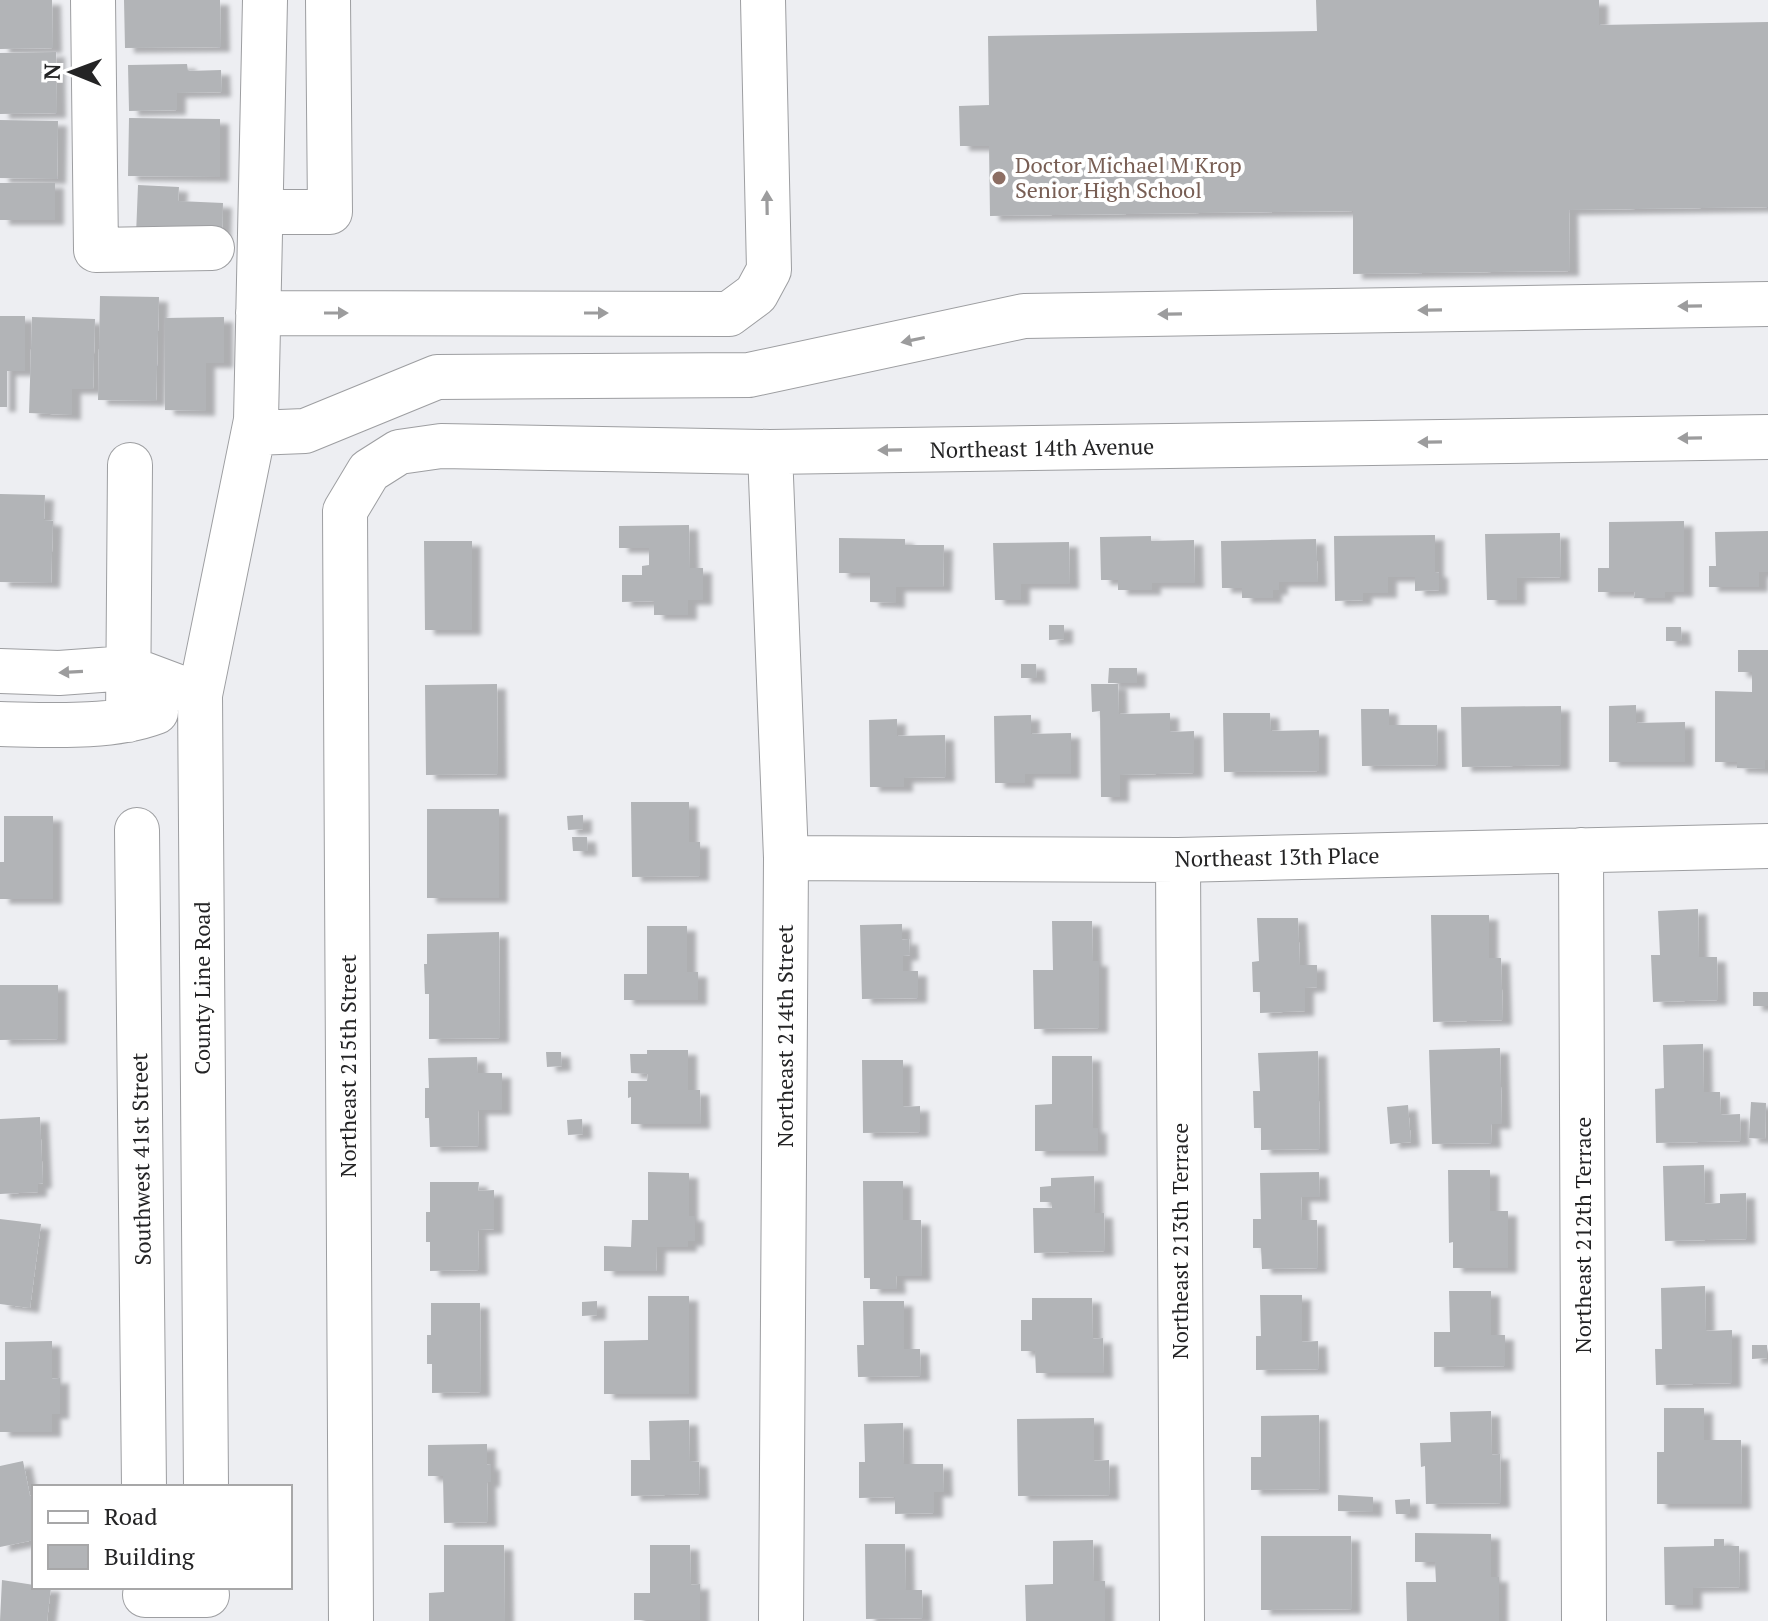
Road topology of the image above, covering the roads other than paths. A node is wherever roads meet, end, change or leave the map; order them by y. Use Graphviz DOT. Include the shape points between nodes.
graph roads {
  1 [pos="93,0"];
  2 [pos="265,0"];
  3 [pos="328,0"];
  4 [pos="763,0"];
  5 [pos="261,212"];
  6 [pos="212,248"];
  7 [pos="1768,304"];
  8 [pos="258,313"];
  9 [pos="254,433"];
  10 [pos="1768,437"];
  11 [pos="770,452"];
  12 [pos="130,465"];
  13 [pos="345,511"];
  14 [pos="128,668"];
  15 [pos="0,671"];
  16 [pos="200,695"];
  17 [pos="128,720"];
  18 [pos="0,724"];
  19 [pos="137,830"];
  20 [pos="1768,846"];
  21 [pos="1581,850"];
  22 [pos="786,858"];
  23 [pos="1178,860"];
  24 [pos="144,1485"];
  25 [pos="206,1485"];
  26 [pos="145,1601"];
  27 [pos="207,1601"];
  28 [pos="351,1621"];
  29 [pos="781,1621"];
  30 [pos="1182,1621"];
  31 [pos="1584,1621"];
  1 -- 6 [label="street" via="96,250"];
  2 -- 5 [label="street, County Line Road"];
  3 -- 5 [label="street" via="330,212"];
  8 -- 4 [label="street, one-way" via="729,314 756,294 769,270"];
  5 -- 8 [label="street, County Line Road"];
  7 -- 9 [label="street, one-way" via="1024,316 749,375 437,377 305,431"];
  8 -- 9 [label="street, County Line Road"];
  9 -- 16 [label="street, County Line Road"];
  10 -- 11 [label="street, Northeast 14th Avenue, one-way"];
  11 -- 13 [label="street, Northeast 14th Avenue" via="441,446 399,452 369,471"];
  11 -- 22 [label="street, Northeast 214th Street"];
  12 -- 14 [label="street"];
  13 -- 28 [label="street, Northeast 215th Street"];
  14 -- 15 [label="street, one-way"];
  14 -- 16 [label="street"];
  14 -- 17 [label="street"];
  16 -- 17 [label="street"];
  16 -- 25 [label="street, County Line Road"];
  17 -- 18 [label="street"];
  19 -- 24 [label="street, Southwest 41st Street"];
  20 -- 21 [label="street, Northeast 13th Place"];
  21 -- 23 [label="street, Northeast 13th Place"];
  21 -- 31 [label="street, Northeast 212th Terrace"];
  22 -- 23 [label="street, Northeast 13th Place"];
  22 -- 29 [label="street, Northeast 214th Street"];
  23 -- 30 [label="street, Northeast 213th Terrace"];
  26 -- 27 [label="street"];
}
